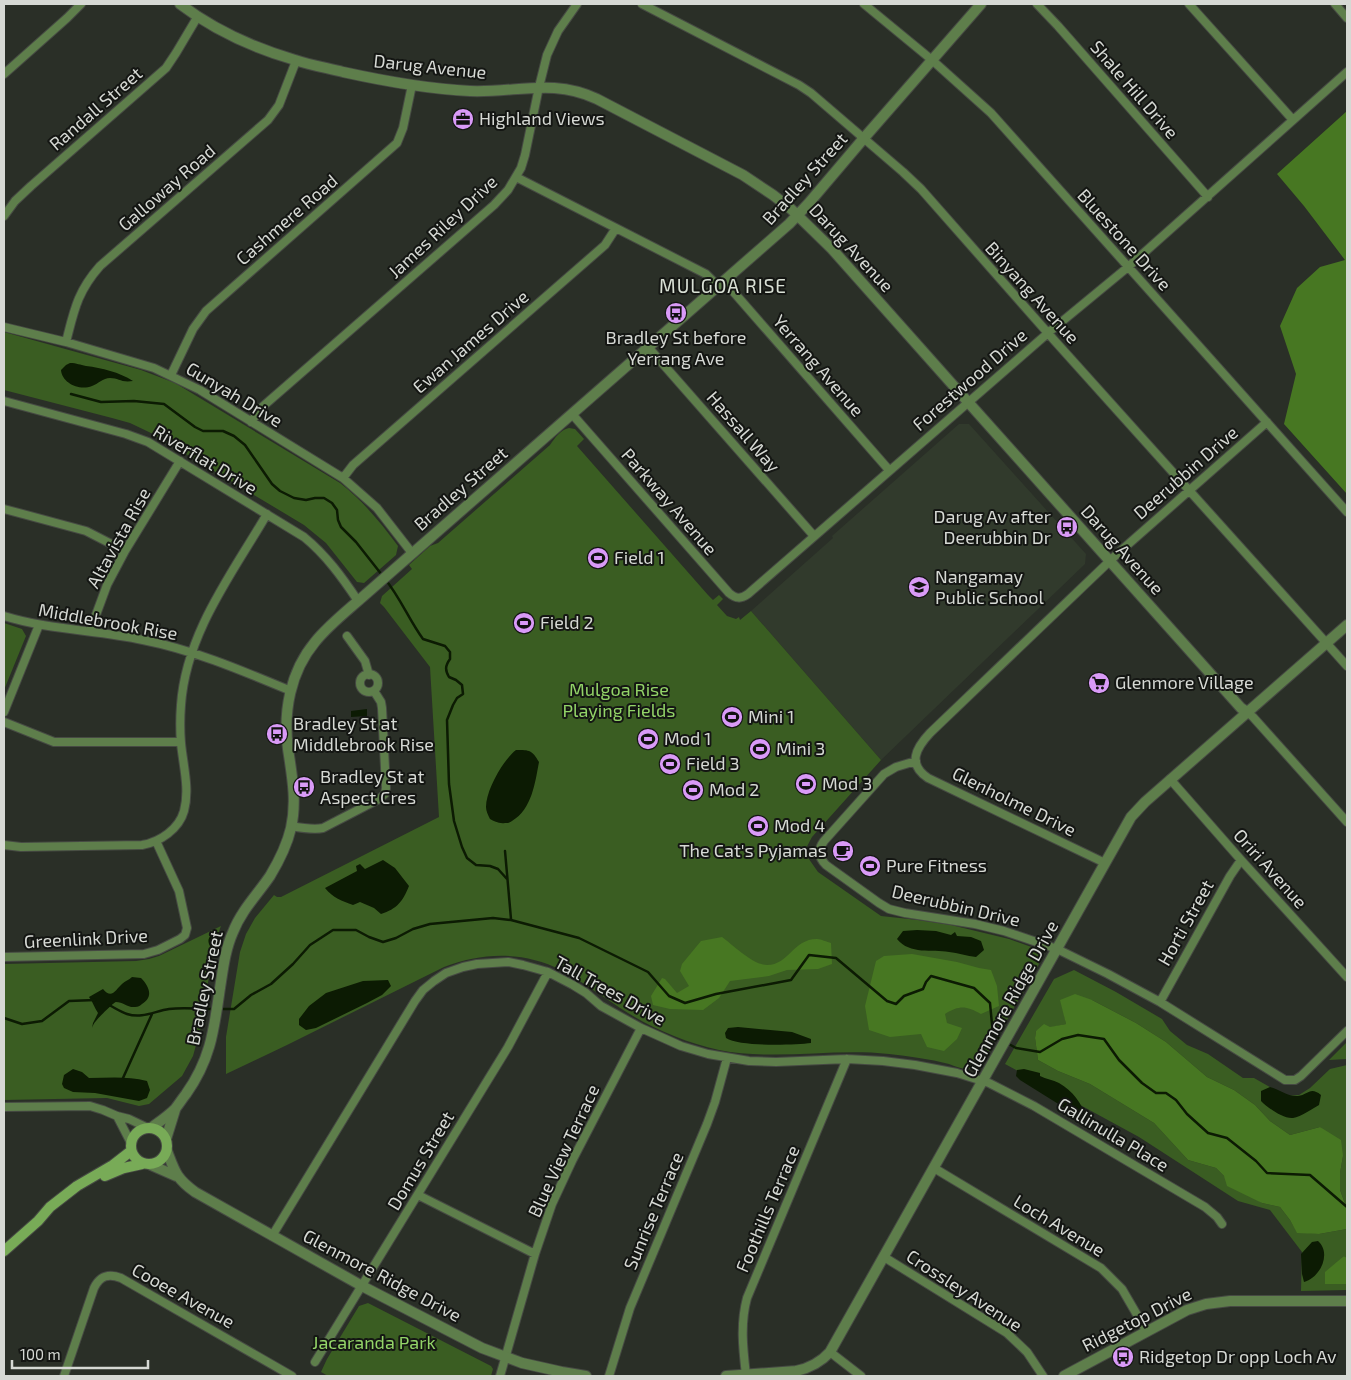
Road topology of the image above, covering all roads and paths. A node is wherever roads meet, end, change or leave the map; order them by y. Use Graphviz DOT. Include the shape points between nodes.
graph roads {
  1 [pos="81,4"];
  2 [pos="180,4"];
  3 [pos="577,4"];
  4 [pos="642,4"];
  5 [pos="864,4"];
  6 [pos="981,4"];
  7 [pos="1037,4"];
  8 [pos="1189,4"];
  9 [pos="1335,4"];
  10 [pos="198,16"];
  11 [pos="1347,18"];
  12 [pos="932,60"];
  13 [pos="296,61"];
  14 [pos="1347,72"];
  15 [pos="4,74"];
  16 [pos="412,85"];
  17 [pos="539,87"];
  18 [pos="1293,120"];
  19 [pos="864,138"];
  20 [pos="516,177"];
  21 [pos="1208,196"];
  22 [pos="798,215"];
  23 [pos="4,216"];
  24 [pos="616,228"];
  25 [pos="1128,267"];
  26 [pos="721,284"];
  27 [pos="4,327"];
  28 [pos="1048,333"];
  29 [pos="66,342"];
  30 [pos="648,347"];
  31 [pos="171,375"];
  32 [pos="4,401"];
  33 [pos="968,402"];
  34 [pos="572,414"];
  35 [pos="252,422"];
  36 [pos="1266,422"];
  37 [pos="180,461"];
  38 [pos="889,470"];
  39 [pos="343,478"];
  40 [pos="1189,490"];
  41 [pos="4,509"];
  42 [pos="1347,512"];
  43 [pos="267,514"];
  44 [pos="814,536"];
  45 [pos="125,551"];
  46 [pos="412,554"];
  47 [pos="1109,561"];
  48 [pos="748,594"];
  49 [pos="358,600"];
  50 [pos="4,616"];
  51 [pos="39,624"];
  52 [pos="1347,625"];
  53 [pos="90,631"];
  54 [pos="347,636"];
  55 [pos="1326,644"];
  56 [pos="191,653"];
  57 [pos="1347,666"];
  58 [pos="369,675"];
  59 [pos="291,691"];
  60 [pos="374,691"];
  61 [pos="4,712"];
  62 [pos="1247,712"];
  63 [pos="4,722"];
  64 [pos="181,742"];
  65 [pos="916,761"];
  66 [pos="1170,779"];
  67 [pos="1347,822"];
  68 [pos="292,826"];
  69 [pos="156,841"];
  70 [pos="4,845"];
  71 [pos="1241,860"];
  72 [pos="1105,863"];
  73 [pos="1057,949"];
  74 [pos="4,957"];
  75 [pos="548,972"];
  76 [pos="1347,977"];
  77 [pos="1160,1002"];
  78 [pos="641,1028"];
  79 [pos="1347,1031"];
  80 [pos="727,1058"];
  81 [pos="847,1059"];
  82 [pos="983,1081"];
  83 [pos="4,1107"];
  84 [pos="175,1109"];
  85 [pos="117,1116"];
  86 [pos="150,1128"];
  87 [pos="166,1139"];
  88 [pos="131,1147"];
  89 [pos="166,1151"];
  90 [pos="147,1164"];
  91 [pos="934,1168"];
  92 [pos="176,1176"];
  93 [pos="418,1195"];
  94 [pos="38,1221"];
  95 [pos="1222,1224"];
  96 [pos="272,1236"];
  97 [pos="4,1252"];
  98 [pos="535,1254"];
  99 [pos="884,1257"];
  100 [pos="362,1286"];
  101 [pos="1347,1301"];
  102 [pos="1147,1332"];
  103 [pos="830,1352"];
  104 [pos="504,1357"];
  105 [pos="315,1362"];
  106 [pos="290,1375"];
  107 [pos="746,1375"];
  108 [pos="64,1376"];
  109 [pos="500,1376"];
  110 [pos="586,1376"];
  111 [pos="609,1376"];
  112 [pos="726,1376"];
  113 [pos="861,1376"];
  114 [pos="1043,1376"];
  115 [pos="1064,1376"];
  1 -- 15 [label="street"];
  2 -- 10 [label="street, Darug Avenue"];
  3 -- 17 [label="street, James Riley Drive" via="551,46"];
  4 -- 19 [label="street, Binyang Avenue" via="794,82"];
  5 -- 12 [label="street, Bluestone Drive"];
  6 -- 12 [label="street, Bradley Street"];
  7 -- 21 [label="street, Shale Hill Drive"];
  8 -- 18 [label="street"];
  9 -- 11 [label="street"];
  10 -- 13 [label="street, Darug Avenue" via="240,41"];
  10 -- 23 [label="street, Randall Street" via="166,68 31,186"];
  12 -- 19 [label="street, Bradley Street"];
  12 -- 25 [label="street, Bluestone Drive" via="991,113"];
  13 -- 16 [label="street, Darug Avenue"];
  13 -- 29 [label="street, Galloway Road" via="279,105 268,120 93,274 78,300"];
  14 -- 18 [label="street, Forestwood Drive"];
  16 -- 17 [label="street, Darug Avenue" via="470,91"];
  16 -- 31 [label="street, Cashmere Road" via="404,128 396,143 206,310"];
  17 -- 20 [label="street, James Riley Drive" via="525,155"];
  17 -- 22 [label="street, Darug Avenue" via="571,90 597,99 731,168"];
  18 -- 21 [label="street, Forestwood Drive"];
  19 -- 22 [label="street, Bradley Street"];
  19 -- 28 [label="street, Binyang Avenue" via="915,183"];
  20 -- 24 [label="street, Yerrang Avenue"];
  20 -- 35 [label="street, James Riley Drive" via="494,205 263,407"];
  21 -- 25 [label="street, Forestwood Drive"];
  22 -- 26 [label="street, Bradley Street"];
  22 -- 33 [label="street, Darug Avenue"];
  24 -- 26 [label="street, Yerrang Avenue"];
  24 -- 39 [label="street, Ewan James Drive" via="605,245 353,465"];
  25 -- 28 [label="street, Forestwood Drive"];
  25 -- 36 [label="street, Bluestone Drive"];
  26 -- 30 [label="street, Bradley Street"];
  26 -- 38 [label="street, Yerrang Avenue"];
  27 -- 29 [label="street, Gunyah Drive"];
  28 -- 33 [label="street, Forestwood Drive"];
  28 -- 40 [label="street, Binyang Avenue"];
  29 -- 31 [label="street, Gunyah Drive"];
  30 -- 34 [label="street, Bradley Street"];
  30 -- 44 [label="street, Hassall Way"];
  31 -- 35 [label="street, Gunyah Drive"];
  32 -- 37 [label="street, Riverflat Drive" via="126,434 148,442"];
  33 -- 38 [label="street, Forestwood Drive"];
  33 -- 47 [label="street, Darug Avenue"];
  34 -- 46 [label="street, Bradley Street"];
  34 -- 48 [label="street, Parkway Avenue" via="729,593 739,598"];
  35 -- 39 [label="street, Gunyah Drive"];
  36 -- 40 [label="street, Deerubbin Drive"];
  36 -- 42 [label="street, Bluestone Drive"];
  37 -- 43 [label="street, Riverflat Drive"];
  37 -- 45 [label="street, Altavista Rise"];
  38 -- 44 [label="street, Forestwood Drive"];
  39 -- 46 [label="street, Gunyah Drive" via="377,508"];
  40 -- 47 [label="street, Deerubbin Drive"];
  40 -- 55 [label="street, Binyang Avenue"];
  41 -- 45 [label="street" via="86,531"];
  43 -- 49 [label="street, Riverflat Drive" via="317,548"];
  43 -- 56 [label="street" via="208,612"];
  44 -- 48 [label="street, Forestwood Drive"];
  45 -- 53 [label="street, Altavista Rise" via="107,585"];
  46 -- 49 [label="street, Bradley Street"];
  47 -- 62 [label="street, Darug Avenue"];
  47 -- 65 [label="street, Deerubbin Drive" via="930,733 917,750"];
  49 -- 59 [label="street, Bradley Street" via="313,644 304,657"];
  50 -- 51 [label="street, Middlebrook Rise"];
  51 -- 53 [label="street, Middlebrook Rise"];
  51 -- 61 [label="street"];
  52 -- 55 [label="street, Glenmore Ridge Drive"];
  53 -- 56 [label="street, Middlebrook Rise"];
  54 -- 58 [label="street" via="365,661"];
  55 -- 57 [label="street, Binyang Avenue"];
  55 -- 62 [label="street, Glenmore Ridge Drive"];
  56 -- 59 [label="street, Middlebrook Rise"];
  56 -- 64 [label="street" via="181,704"];
  58 -- 60 [label="street" via="378,681"];
  58 -- 60 [label="street" via="362,679 362,687 368,692"];
  59 -- 68 [label="street, Bradley Street" via="286,723 294,793"];
  60 -- 68 [label="street" via="382,708 385,794 324,828"];
  62 -- 66 [label="street, Glenmore Ridge Drive"];
  62 -- 67 [label="street"];
  63 -- 64 [label="street" via="54,742"];
  64 -- 69 [label="street" via="186,790 184,812 173,828"];
  65 -- 72 [label="street, Glenholme Drive" via="928,778"];
  65 -- 73 [label="street, Deerubbin Drive" via="888,771 878,780 822,844 822,860 889,909 1004,931"];
  66 -- 71 [label="street, Oriri Avenue"];
  66 -- 72 [label="street, Glenmore Ridge Drive" via="1131,817"];
  68 -- 84 [label="street, Bradley Street" via="278,862 246,907 233,932 226,953 211,1044 195,1080"];
  69 -- 70 [label="street" via="142,845"];
  69 -- 74 [label="street, Greenlink Drive" via="179,891 187,924 183,937 144,954"];
  71 -- 76 [label="street, Oriri Avenue"];
  71 -- 77 [label="street, Horti Street"];
  72 -- 73 [label="street, Glenmore Ridge Drive"];
  73 -- 77 [label="street, Deerubbin Drive"];
  73 -- 82 [label="street, Glenmore Ridge Drive"];
  75 -- 78 [label="street, Tall Trees Drive"];
  75 -- 93 [label="street, Domus Street" via="508,1047"];
  75 -- 96 [label="street, Tall Trees Drive" via="508,962 477,964 446,973 424,990"];
  77 -- 79 [label="street, Deerubbin Drive" via="1288,1080 1301,1076"];
  78 -- 80 [label="street, Tall Trees Drive" via="681,1046"];
  78 -- 98 [label="street, Blue View Terrace" via="572,1161 552,1204"];
  80 -- 81 [label="street, Tall Trees Drive" via="776,1062"];
  80 -- 111 [label="street, Sunrise Terrace" via="707,1124 630,1308"];
  81 -- 82 [label="street, Tall Trees Drive" via="915,1066"];
  81 -- 107 [label="street, Foothills Terrace" via="747,1298 742,1324"];
  82 -- 91 [label="street, Glenmore Ridge Drive"];
  82 -- 95 [label="street, Gallinulla Place" via="1034,1106 1205,1207"];
  83 -- 85 [label="street" via="90,1106"];
  84 -- 86 [label="street, Bradley Street"];
  84 -- 87 [label="street, Bradley Street"];
  85 -- 86 [label="street"];
  85 -- 88 [label="street"];
  86 -- 87 [label="main road"];
  86 -- 88 [label="main road" via="136,1134"];
  87 -- 89 [label="main road"];
  88 -- 90 [label="main road" via="134,1158"];
  88 -- 94 [label="main road" via="112,1165 50,1207"];
  89 -- 90 [label="main road" via="161,1160"];
  89 -- 92 [label="street, Glenmore Ridge Drive"];
  90 -- 92 [label="street, Glenmore Ridge Drive"];
  90 -- 94 [label="main road" via="108,1174 48,1218"];
  91 -- 99 [label="street, Glenmore Ridge Drive"];
  91 -- 102 [label="street, Loch Avenue" via="1101,1268 1125,1292"];
  92 -- 96 [label="street, Glenmore Ridge Drive" via="203,1197"];
  93 -- 98 [label="street"];
  93 -- 100 [label="street, Domus Street"];
  94 -- 97 [label="main road"];
  96 -- 100 [label="street, Glenmore Ridge Drive"];
  98 -- 104 [label="street, Blue View Terrace"];
  99 -- 103 [label="street, Glenmore Ridge Drive"];
  99 -- 114 [label="street, Crossley Avenue" via="1007,1333 1027,1352"];
  100 -- 104 [label="street, Glenmore Ridge Drive"];
  100 -- 105 [label="street, Domus Street"];
  101 -- 102 [label="street, Ridgetop Drive" via="1213,1303 1194,1307"];
  102 -- 115 [label="street, Ridgetop Drive"];
  103 -- 107 [label="street, Glenmore Ridge Drive" via="816,1365 806,1369"];
  103 -- 113 [label="street"];
  104 -- 109 [label="street, Blue View Terrace"];
  104 -- 110 [label="street, Glenmore Ridge Drive"];
  106 -- 108 [label="street, Cooee Avenue" via="111,1275 102,1278 94,1288"];
  107 -- 112 [label="street, Glenmore Ridge Drive"];
}
